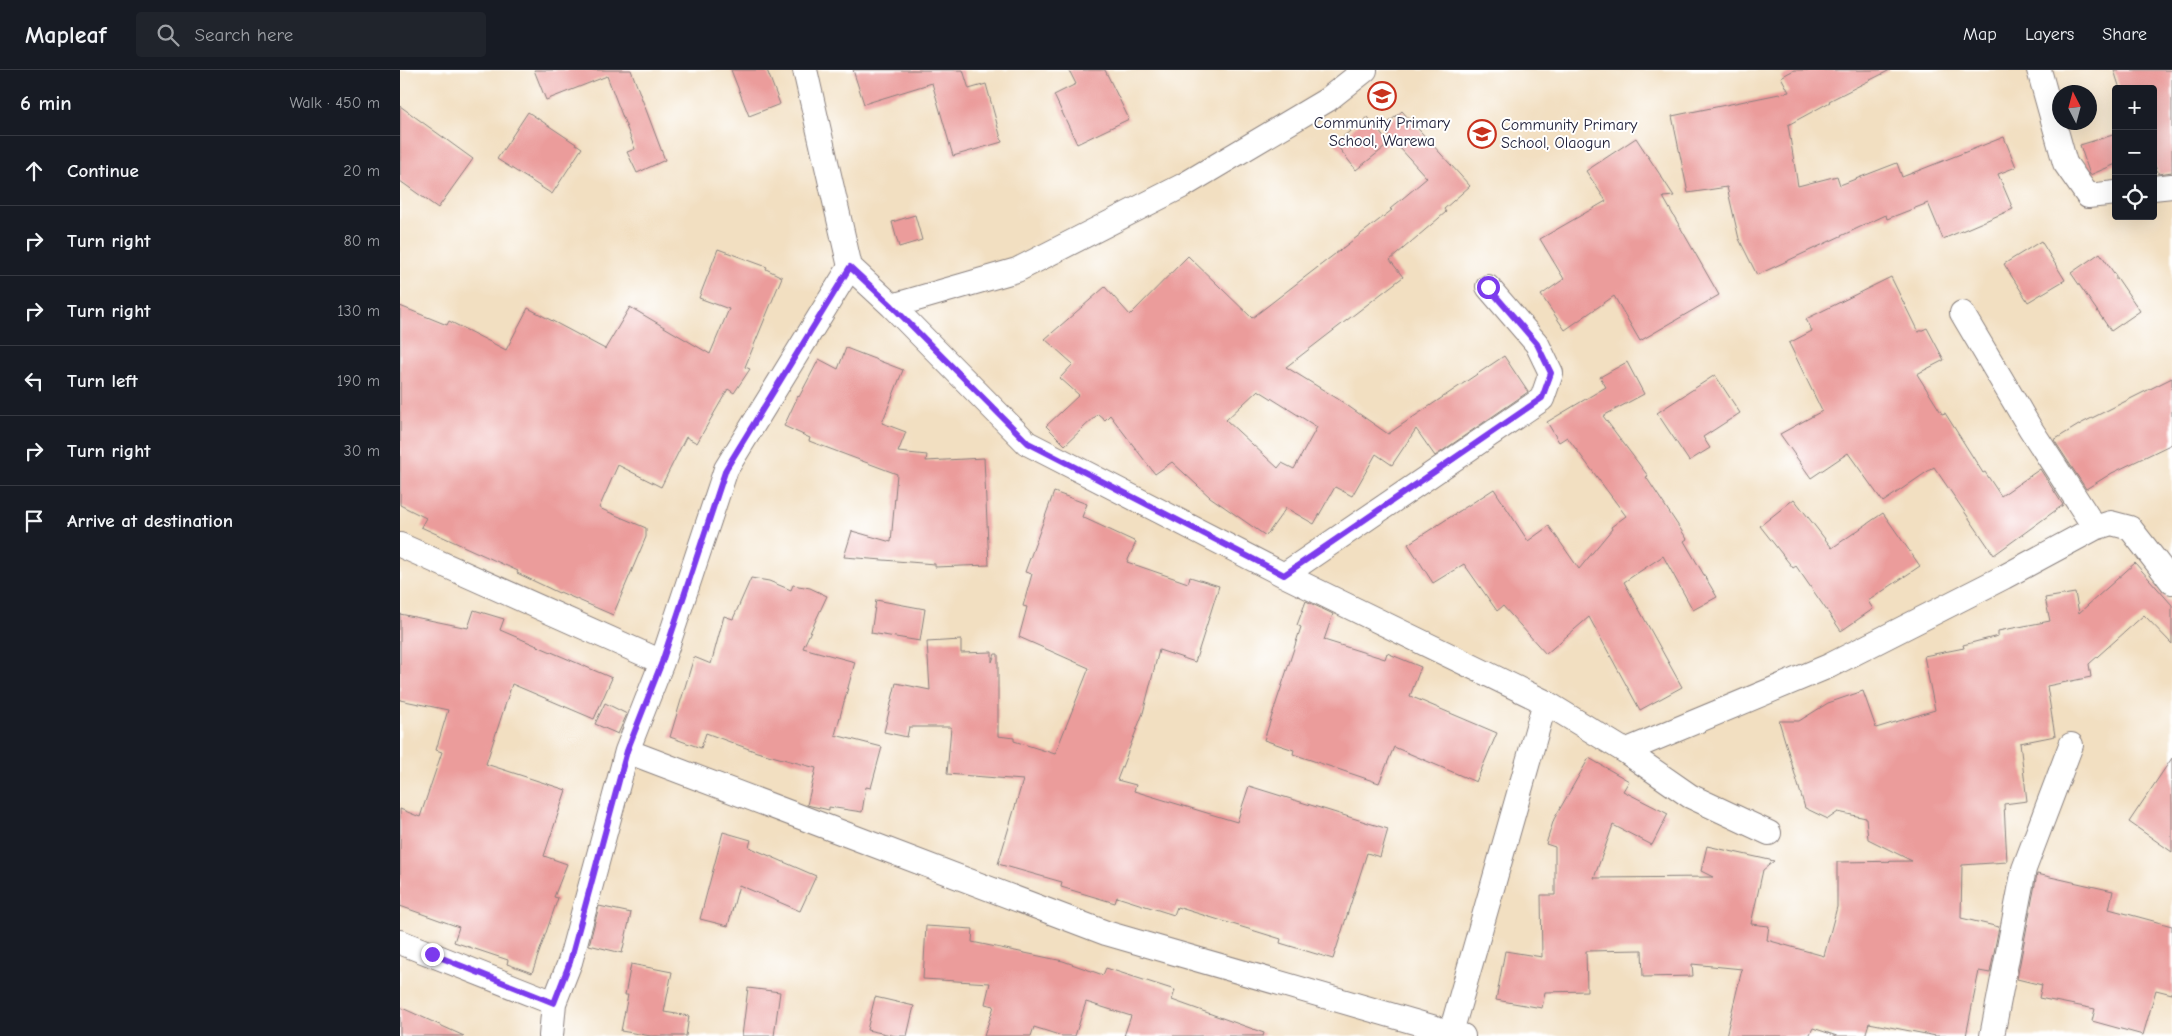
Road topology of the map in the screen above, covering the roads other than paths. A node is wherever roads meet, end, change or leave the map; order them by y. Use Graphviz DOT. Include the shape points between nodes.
graph roads {
  1 [pos="805,70"];
  2 [pos="1365,70"];
  3 [pos="2039,70"];
  4 [pos="2172,186"];
  5 [pos="2157,188"];
  6 [pos="2112,193"];
  7 [pos="850,267"];
  8 [pos="1488,287"];
  9 [pos="892,306"];
  10 [pos="1962,313"];
  11 [pos="2095,528"];
  12 [pos="400,545"];
  13 [pos="1284,575"];
  14 [pos="2172,582"];
  15 [pos="662,662"];
  16 [pos="1545,702"];
  17 [pos="2071,745"];
  18 [pos="627,751"];
  19 [pos="1624,751"];
  20 [pos="1769,833"];
  21 [pos="400,942"];
  22 [pos="554,1003"];
  23 [pos="1454,1035"];
  24 [pos="551,1036"];
  25 [pos="1992,1036"];
  1 -- 7 [label="street"];
  2 -- 9 [label="street" via="1327,100 1184,185 1017,270"];
  3 -- 6 [label="street" via="2065,163 2088,196"];
  4 -- 5 [label="street"];
  7 -- 9 [label="street"];
  7 -- 15 [label="street" via="726,469"];
  8 -- 13 [label="street" via="1537,344 1551,373 1542,398"];
  9 -- 13 [label="street" via="1028,443"];
  10 -- 11 [label="street" via="2030,428"];
  11 -- 14 [label="street" via="2111,523 2130,528"];
  11 -- 19 [label="street" via="1829,666"];
  12 -- 15 [label="street"];
  13 -- 16 [label="street"];
  15 -- 18 [label="street"];
  16 -- 19 [label="street"];
  16 -- 23 [label="street"];
  17 -- 25 [label="street" via="2024,869"];
  18 -- 22 [label="street" via="570,962"];
  18 -- 23 [label="street" via="1106,933"];
  19 -- 20 [label="street" via="1690,796"];
  21 -- 22 [label="street"];
  22 -- 24 [label="street"];
}
